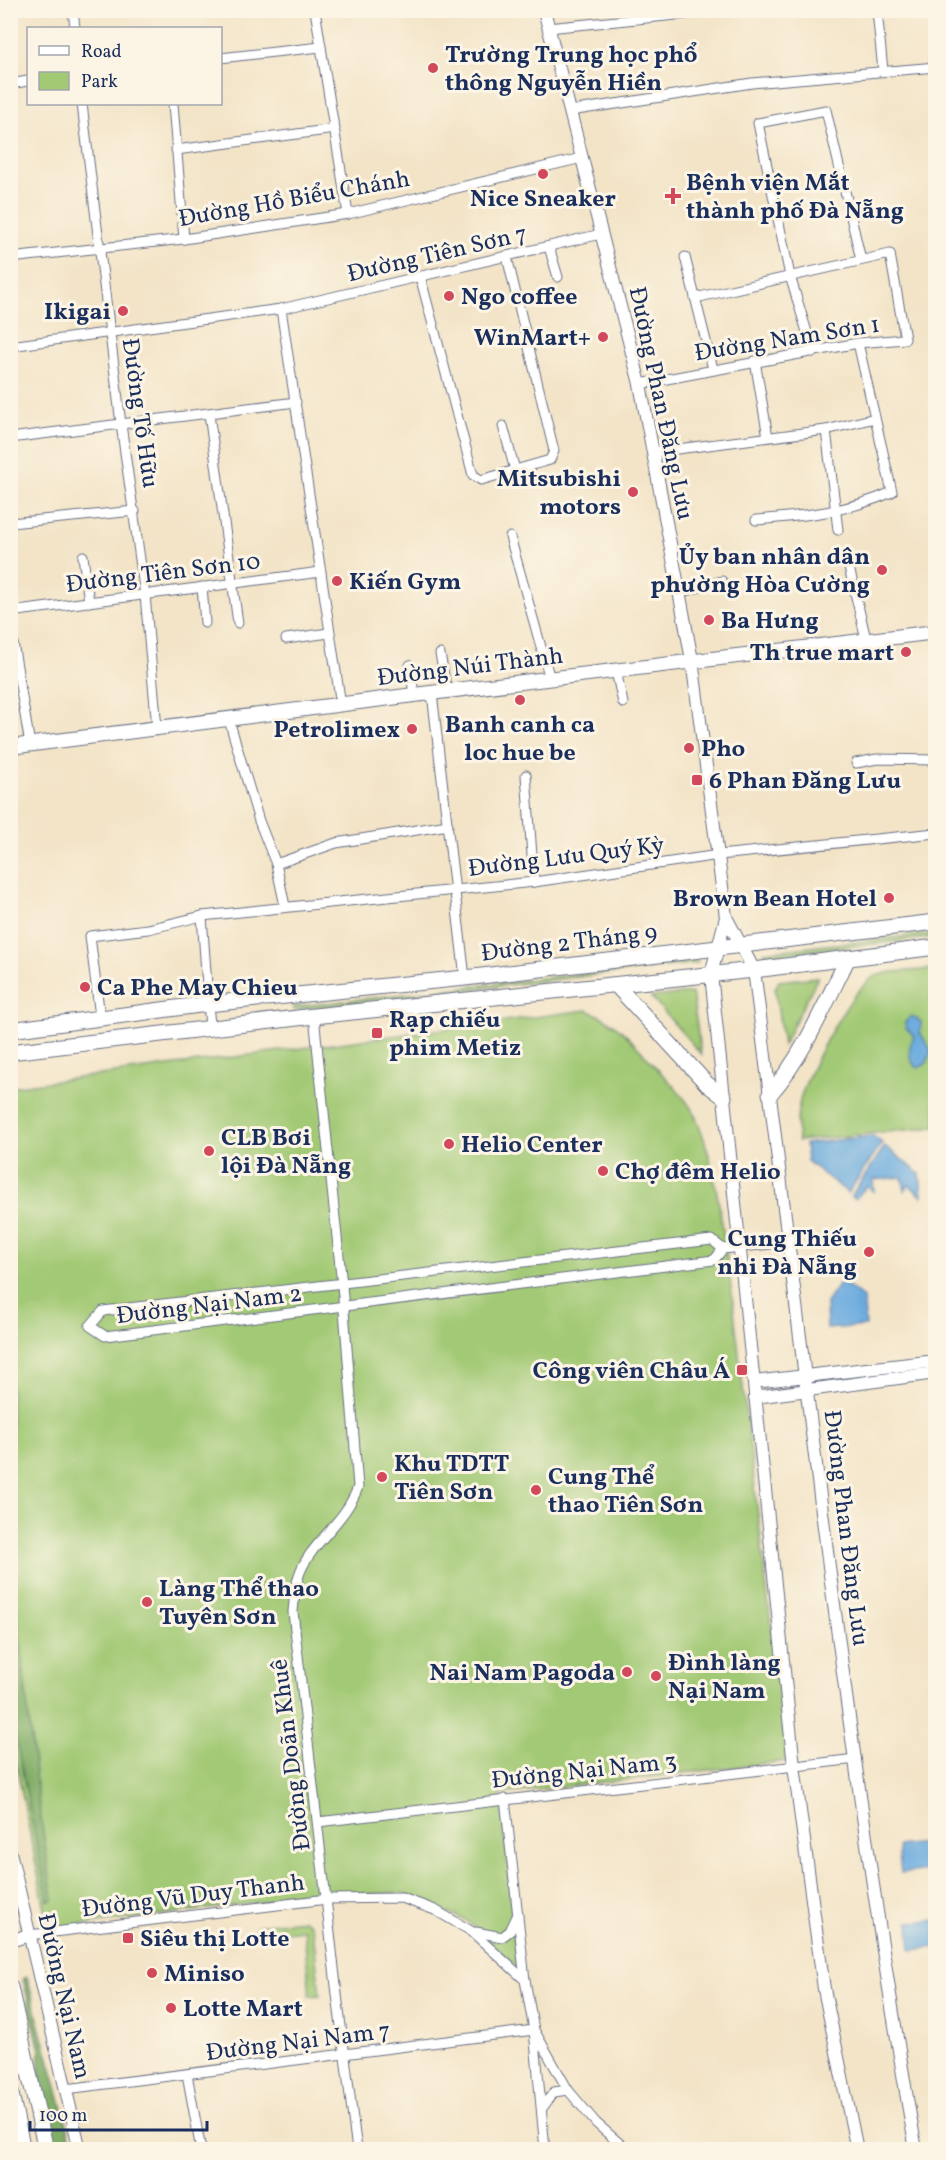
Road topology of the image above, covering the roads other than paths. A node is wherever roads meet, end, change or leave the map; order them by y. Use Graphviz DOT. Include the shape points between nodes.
graph roads {
  1 [pos="73,10"];
  2 [pos="315,10"];
  3 [pos="544,10"];
  4 [pos="726,10"];
  5 [pos="877,10"];
  6 [pos="75,27"];
  7 [pos="548,28"];
  8 [pos="321,47"];
  9 [pos="222,58"];
  10 [pos="936,67"];
  11 [pos="883,71"];
  12 [pos="27,81"];
  13 [pos="10,84"];
  14 [pos="82,105"];
  15 [pos="173,105"];
  16 [pos="570,111"];
  17 [pos="335,129"];
  18 [pos="177,150"];
  19 [pos="582,158"];
  20 [pos="348,214"];
  21 [pos="601,234"];
  22 [pos="184,238"];
  23 [pos="549,247"];
  24 [pos="100,249"];
  25 [pos="507,257"];
  26 [pos="685,257"];
  27 [pos="10,258"];
  28 [pos="861,260"];
  29 [pos="420,276"];
  30 [pos="790,276"];
  31 [pos="558,277"];
  32 [pos="695,298"];
  33 [pos="281,309"];
  34 [pos="110,333"];
  35 [pos="858,344"];
  36 [pos="10,346"];
  37 [pos="813,352"];
  38 [pos="755,361"];
  39 [pos="713,369"];
  40 [pos="640,384"];
  41 [pos="296,402"];
  42 [pos="209,414"];
  43 [pos="875,418"];
  44 [pos="121,424"];
  45 [pos="503,426"];
  46 [pos="826,430"];
  47 [pos="768,437"];
  48 [pos="10,438"];
  49 [pos="654,452"];
  50 [pos="515,470"];
  51 [pos="135,511"];
  52 [pos="837,511"];
  53 [pos="756,520"];
  54 [pos="10,524"];
  55 [pos="838,530"];
  56 [pos="510,537"];
  57 [pos="83,556"];
  58 [pos="847,559"];
  59 [pos="321,572"];
  60 [pos="722,581"];
  61 [pos="233,583"];
  62 [pos="202,587"];
  63 [pos="679,593"];
  64 [pos="145,595"];
  65 [pos="88,602"];
  66 [pos="10,612"];
  67 [pos="238,623"];
  68 [pos="206,624"];
  69 [pos="10,625"];
  70 [pos="936,632"];
  71 [pos="329,633"];
  72 [pos="286,639"];
  73 [pos="866,639"];
  74 [pos="440,654"];
  75 [pos="13,660"];
  76 [pos="692,660"];
  77 [pos="410,665"];
  78 [pos="616,671"];
  79 [pos="550,679"];
  80 [pos="447,691"];
  81 [pos="432,693"];
  82 [pos="414,695"];
  83 [pos="623,703"];
  84 [pos="341,705"];
  85 [pos="229,720"];
  86 [pos="157,728"];
  87 [pos="30,745"];
  88 [pos="10,747"];
  89 [pos="936,760"];
  90 [pos="856,763"];
  91 [pos="526,776"];
  92 [pos="448,825"];
  93 [pos="936,833"];
  94 [pos="719,855"];
  95 [pos="276,864"];
  96 [pos="534,882"];
  97 [pos="455,890"];
  98 [pos="285,906"];
  99 [pos="202,916"];
  100 [pos="726,917"];
  101 [pos="936,922"];
  102 [pos="742,944"];
  103 [pos="719,946"];
  104 [pos="936,947"];
  105 [pos="848,957"];
  106 [pos="754,970"];
  107 [pos="711,974"];
  108 [pos="465,978"];
  109 [pos="616,985"];
  110 [pos="207,1004"];
  111 [pos="314,1016"];
  112 [pos="100,1017"];
  113 [pos="210,1028"];
  114 [pos="10,1029"];
  115 [pos="10,1052"];
  116 [pos="770,1094"];
  117 [pos="724,1096"];
  118 [pos="789,1242"];
  119 [pos="740,1247"];
  120 [pos="723,1249"];
  121 [pos="342,1285"];
  122 [pos="344,1307"];
  123 [pos="936,1361"];
  124 [pos="936,1373"];
  125 [pos="754,1382"];
  126 [pos="807,1384"];
  127 [pos="755,1397"];
  128 [pos="855,1759"];
  129 [pos="794,1766"];
  130 [pos="505,1799"];
  131 [pos="318,1822"];
  132 [pos="10,1852"];
  133 [pos="327,1899"];
  134 [pos="518,1914"];
  135 [pos="471,1931"];
  136 [pos="29,1935"];
  137 [pos="10,1941"];
  138 [pos="525,1980"];
  139 [pos="10,1987"];
  140 [pos="534,2030"];
  141 [pos="345,2055"];
  142 [pos="187,2074"];
  143 [pos="66,2089"];
  144 [pos="10,2090"];
  145 [pos="568,2090"];
  146 [pos="542,2108"];
  147 [pos="23,2150"];
  148 [pos="46,2150"];
  149 [pos="80,2150"];
  150 [pos="201,2150"];
  151 [pos="357,2150"];
  152 [pos="545,2150"];
  153 [pos="627,2150"];
  154 [pos="857,2150"];
  155 [pos="916,2150"];
  1 -- 6 [label="street"];
  2 -- 8 [label="street"];
  3 -- 7 [label="street, Đường Phan Đăng Lưu"];
  4 -- 7 [label="street"];
  5 -- 11 [label="street"];
  7 -- 16 [label="street, Đường Phan Đăng Lưu"];
  8 -- 9 [label="street"];
  8 -- 17 [label="street"];
  10 -- 11 [label="street"];
  11 -- 16 [label="street" via="752,83"];
  12 -- 13 [label="street"];
  14 -- 24 [label="street, Đường Tố Hữu"];
  15 -- 18 [label="street"];
  16 -- 19 [label="street, Đường Phan Đăng Lưu"];
  17 -- 18 [label="street"];
  17 -- 20 [label="street"];
  18 -- 22 [label="street"];
  19 -- 20 [label="street, Đường Hồ Biểu Chánh"];
  19 -- 21 [label="street, Đường Phan Đăng Lưu"];
  20 -- 22 [label="street, Đường Hồ Biểu Chánh"];
  21 -- 23 [label="street, Đường Tiên Sơn 7"];
  21 -- 40 [label="street, Đường Phan Đăng Lưu"];
  22 -- 24 [label="street, Đường Hồ Biểu Chánh"];
  23 -- 25 [label="street, Đường Tiên Sơn 7"];
  23 -- 31 [label="street"];
  24 -- 27 [label="street, Đường Hồ Biểu Chánh"];
  24 -- 34 [label="street, Đường Tố Hữu"];
  25 -- 29 [label="street, Đường Tiên Sơn 7"];
  25 -- 50 [label="street" via="554,452 550,460"];
  26 -- 32 [label="street"];
  28 -- 30 [label="street"];
  28 -- 30 [label="street" via="826,110 758,123"];
  28 -- 35 [label="street, Đường Nam Sơn 1" via="890,254 905,339"];
  29 -- 33 [label="street, Đường Tiên Sơn 7"];
  29 -- 50 [label="street" via="473,475 481,480"];
  30 -- 32 [label="street"];
  30 -- 37 [label="street"];
  32 -- 39 [label="street"];
  33 -- 34 [label="street, Đường Tiên Sơn 7"];
  33 -- 41 [label="street"];
  34 -- 36 [label="street, Đường Tiên Sơn 7"];
  34 -- 44 [label="street, Đường Tố Hữu"];
  35 -- 37 [label="street, Đường Nam Sơn 1"];
  35 -- 43 [label="street"];
  37 -- 38 [label="street, Đường Nam Sơn 1"];
  38 -- 39 [label="street, Đường Nam Sơn 1"];
  38 -- 47 [label="street"];
  39 -- 40 [label="street, Đường Nam Sơn 1"];
  40 -- 49 [label="street, Đường Phan Đăng Lưu"];
  41 -- 42 [label="street"];
  41 -- 59 [label="street"];
  42 -- 44 [label="street"];
  42 -- 61 [label="street"];
  43 -- 46 [label="street"];
  43 -- 52 [label="street" via="892,492"];
  44 -- 48 [label="street"];
  44 -- 51 [label="street, Đường Tố Hữu"];
  45 -- 50 [label="street"];
  46 -- 47 [label="street"];
  46 -- 52 [label="street"];
  47 -- 49 [label="street"];
  49 -- 63 [label="street, Đường Phan Đăng Lưu"];
  51 -- 54 [label="street"];
  51 -- 64 [label="street, Đường Tố Hữu"];
  52 -- 53 [label="street"];
  52 -- 55 [label="street"];
  56 -- 79 [label="street"];
  57 -- 65 [label="street"];
  58 -- 73 [label="street"];
  59 -- 61 [label="street, Đường Tiên Sơn 10"];
  59 -- 71 [label="street"];
  60 -- 63 [label="street"];
  61 -- 62 [label="street, Đường Tiên Sơn 10"];
  61 -- 67 [label="street"];
  62 -- 64 [label="street, Đường Tiên Sơn 10"];
  62 -- 68 [label="street"];
  63 -- 76 [label="street, Đường Phan Đăng Lưu"];
  64 -- 65 [label="street, Đường Tiên Sơn 10"];
  64 -- 86 [label="street, Đường Tố Hữu"];
  65 -- 66 [label="street, Đường Tiên Sơn 10"];
  69 -- 75 [label="street"];
  70 -- 73 [label="main road, Đường Núi Thành"];
  71 -- 72 [label="street"];
  71 -- 84 [label="street"];
  73 -- 76 [label="main road, Đường Núi Thành"];
  74 -- 80 [label="street"];
  75 -- 87 [label="street"];
  76 -- 78 [label="main road, Đường Núi Thành"];
  76 -- 94 [label="street, Đường Phan Đăng Lưu"];
  77 -- 82 [label="street"];
  78 -- 79 [label="main road, Đường Núi Thành"];
  78 -- 83 [label="street"];
  79 -- 80 [label="main road, Đường Núi Thành"];
  80 -- 81 [label="main road, Đường Núi Thành"];
  81 -- 82 [label="main road, Đường Núi Thành"];
  81 -- 92 [label="street"];
  82 -- 84 [label="main road, Đường Núi Thành"];
  84 -- 85 [label="main road, Đường Núi Thành"];
  85 -- 86 [label="main road, Đường Núi Thành"];
  85 -- 95 [label="street"];
  86 -- 87 [label="main road, Đường Núi Thành"];
  87 -- 88 [label="main road, Đường Núi Thành"];
  89 -- 90 [label="street" via="877,759"];
  91 -- 96 [label="street"];
  92 -- 95 [label="street" via="336,843"];
  92 -- 97 [label="street"];
  93 -- 94 [label="street, Đường Lưu Quý Kỳ"];
  94 -- 96 [label="street, Đường Lưu Quý Kỳ"];
  94 -- 100 [label="street, Đường Phan Đăng Lưu"];
  95 -- 98 [label="street"];
  96 -- 97 [label="street, Đường Lưu Quý Kỳ"];
  97 -- 98 [label="street, Đường Lưu Quý Kỳ"];
  97 -- 108 [label="street"];
  98 -- 99 [label="street, Đường Lưu Quý Kỳ"];
  99 -- 110 [label="street"];
  99 -- 112 [label="street, Đường Lưu Quý Kỳ" via="90,936"];
  100 -- 102 [label="street, Đường Phan Đăng Lưu"];
  100 -- 103 [label="street, Đường Phan Đăng Lưu"];
  101 -- 102 [label="main road, Đường 2 Tháng 9"];
  102 -- 103 [label="main road, Đường 2 Tháng 9"];
  102 -- 106 [label="street, Đường Phan Đăng Lưu"];
  103 -- 107 [label="street, Đường Phan Đăng Lưu"];
  103 -- 108 [label="main road, Đường 2 Tháng 9"];
  104 -- 105 [label="main road, Đường 2 Tháng 9"];
  105 -- 106 [label="main road, Đường 2 Tháng 9"];
  105 -- 116 [label="main road" via="817,1021"];
  106 -- 107 [label="main road, Đường 2 Tháng 9"];
  106 -- 116 [label="street, Đường Phan Đăng Lưu"];
  107 -- 109 [label="main road, Đường 2 Tháng 9"];
  107 -- 117 [label="street, Đường Phan Đăng Lưu"];
  108 -- 110 [label="main road, Đường 2 Tháng 9"];
  109 -- 111 [label="main road, Đường 2 Tháng 9"];
  109 -- 117 [label="main road" via="707,1084"];
  110 -- 112 [label="main road, Đường 2 Tháng 9"];
  110 -- 113 [label="street"];
  111 -- 113 [label="main road, Đường 2 Tháng 9"];
  111 -- 121 [label="street, Đường Doãn Khuê"];
  112 -- 114 [label="main road, Đường 2 Tháng 9"];
  113 -- 115 [label="main road, Đường 2 Tháng 9"];
  116 -- 118 [label="street, Đường Phan Đăng Lưu"];
  117 -- 119 [label="street, Đường Phan Đăng Lưu"];
  118 -- 119 [label="street, Đường Nại Nam 2"];
  118 -- 126 [label="street, Đường Phan Đăng Lưu"];
  119 -- 120 [label="street, Đường Nại Nam 2"];
  119 -- 125 [label="street, Đường Phan Đăng Lưu"];
  120 -- 121 [label="street, Đường Nại Nam 2" via="712,1240"];
  120 -- 122 [label="street, Đường Nại Nam 2" via="714,1260"];
  121 -- 122 [label="street, Đường Doãn Khuê"];
  121 -- 122 [label="street, Đường Nại Nam 2" via="103,1311 90,1326 105,1336"];
  122 -- 131 [label="street, Đường Doãn Khuê" via="358,1487 353,1502 299,1574 293,1612"];
  123 -- 126 [label="street"];
  124 -- 126 [label="street"];
  125 -- 126 [label="street"];
  125 -- 127 [label="street, Đường Phan Đăng Lưu"];
  126 -- 127 [label="street"];
  126 -- 128 [label="street, Đường Phan Đăng Lưu"];
  127 -- 129 [label="street, Đường Phan Đăng Lưu"];
  128 -- 129 [label="street, Đường Nại Nam 3"];
  128 -- 155 [label="street, Đường Phan Đăng Lưu" via="886,1982"];
  129 -- 130 [label="street, Đường Nại Nam 3"];
  129 -- 154 [label="street, Đường Phan Đăng Lưu" via="824,1989"];
  130 -- 131 [label="street, Đường Nại Nam 3"];
  130 -- 134 [label="street"];
  131 -- 133 [label="street, Đường Doãn Khuê"];
  132 -- 136 [label="street, Đường Nại Nam"];
  133 -- 135 [label="street, Đường Vũ Duy Thanh" via="402,1898 435,1910"];
  133 -- 136 [label="street, Đường Vũ Duy Thanh"];
  133 -- 141 [label="street, Đường Doãn Khuê"];
  134 -- 135 [label="street" via="510,1931 502,1937"];
  134 -- 138 [label="street"];
  135 -- 138 [label="street"];
  136 -- 137 [label="street"];
  136 -- 143 [label="street, Đường Nại Nam"];
  138 -- 140 [label="street"];
  139 -- 148 [label="main road"];
  140 -- 141 [label="street, Đường Nại Nam 7"];
  140 -- 145 [label="street"];
  140 -- 146 [label="street"];
  141 -- 142 [label="street, Đường Nại Nam 7"];
  141 -- 151 [label="street, Đường Doãn Khuê"];
  142 -- 143 [label="street, Đường Nại Nam 7"];
  142 -- 150 [label="street"];
  143 -- 149 [label="street, Đường Nại Nam"];
  144 -- 147 [label="main road"];
  145 -- 146 [label="street" via="554,2092"];
  145 -- 153 [label="street" via="596,2123"];
  146 -- 152 [label="street"];
}
